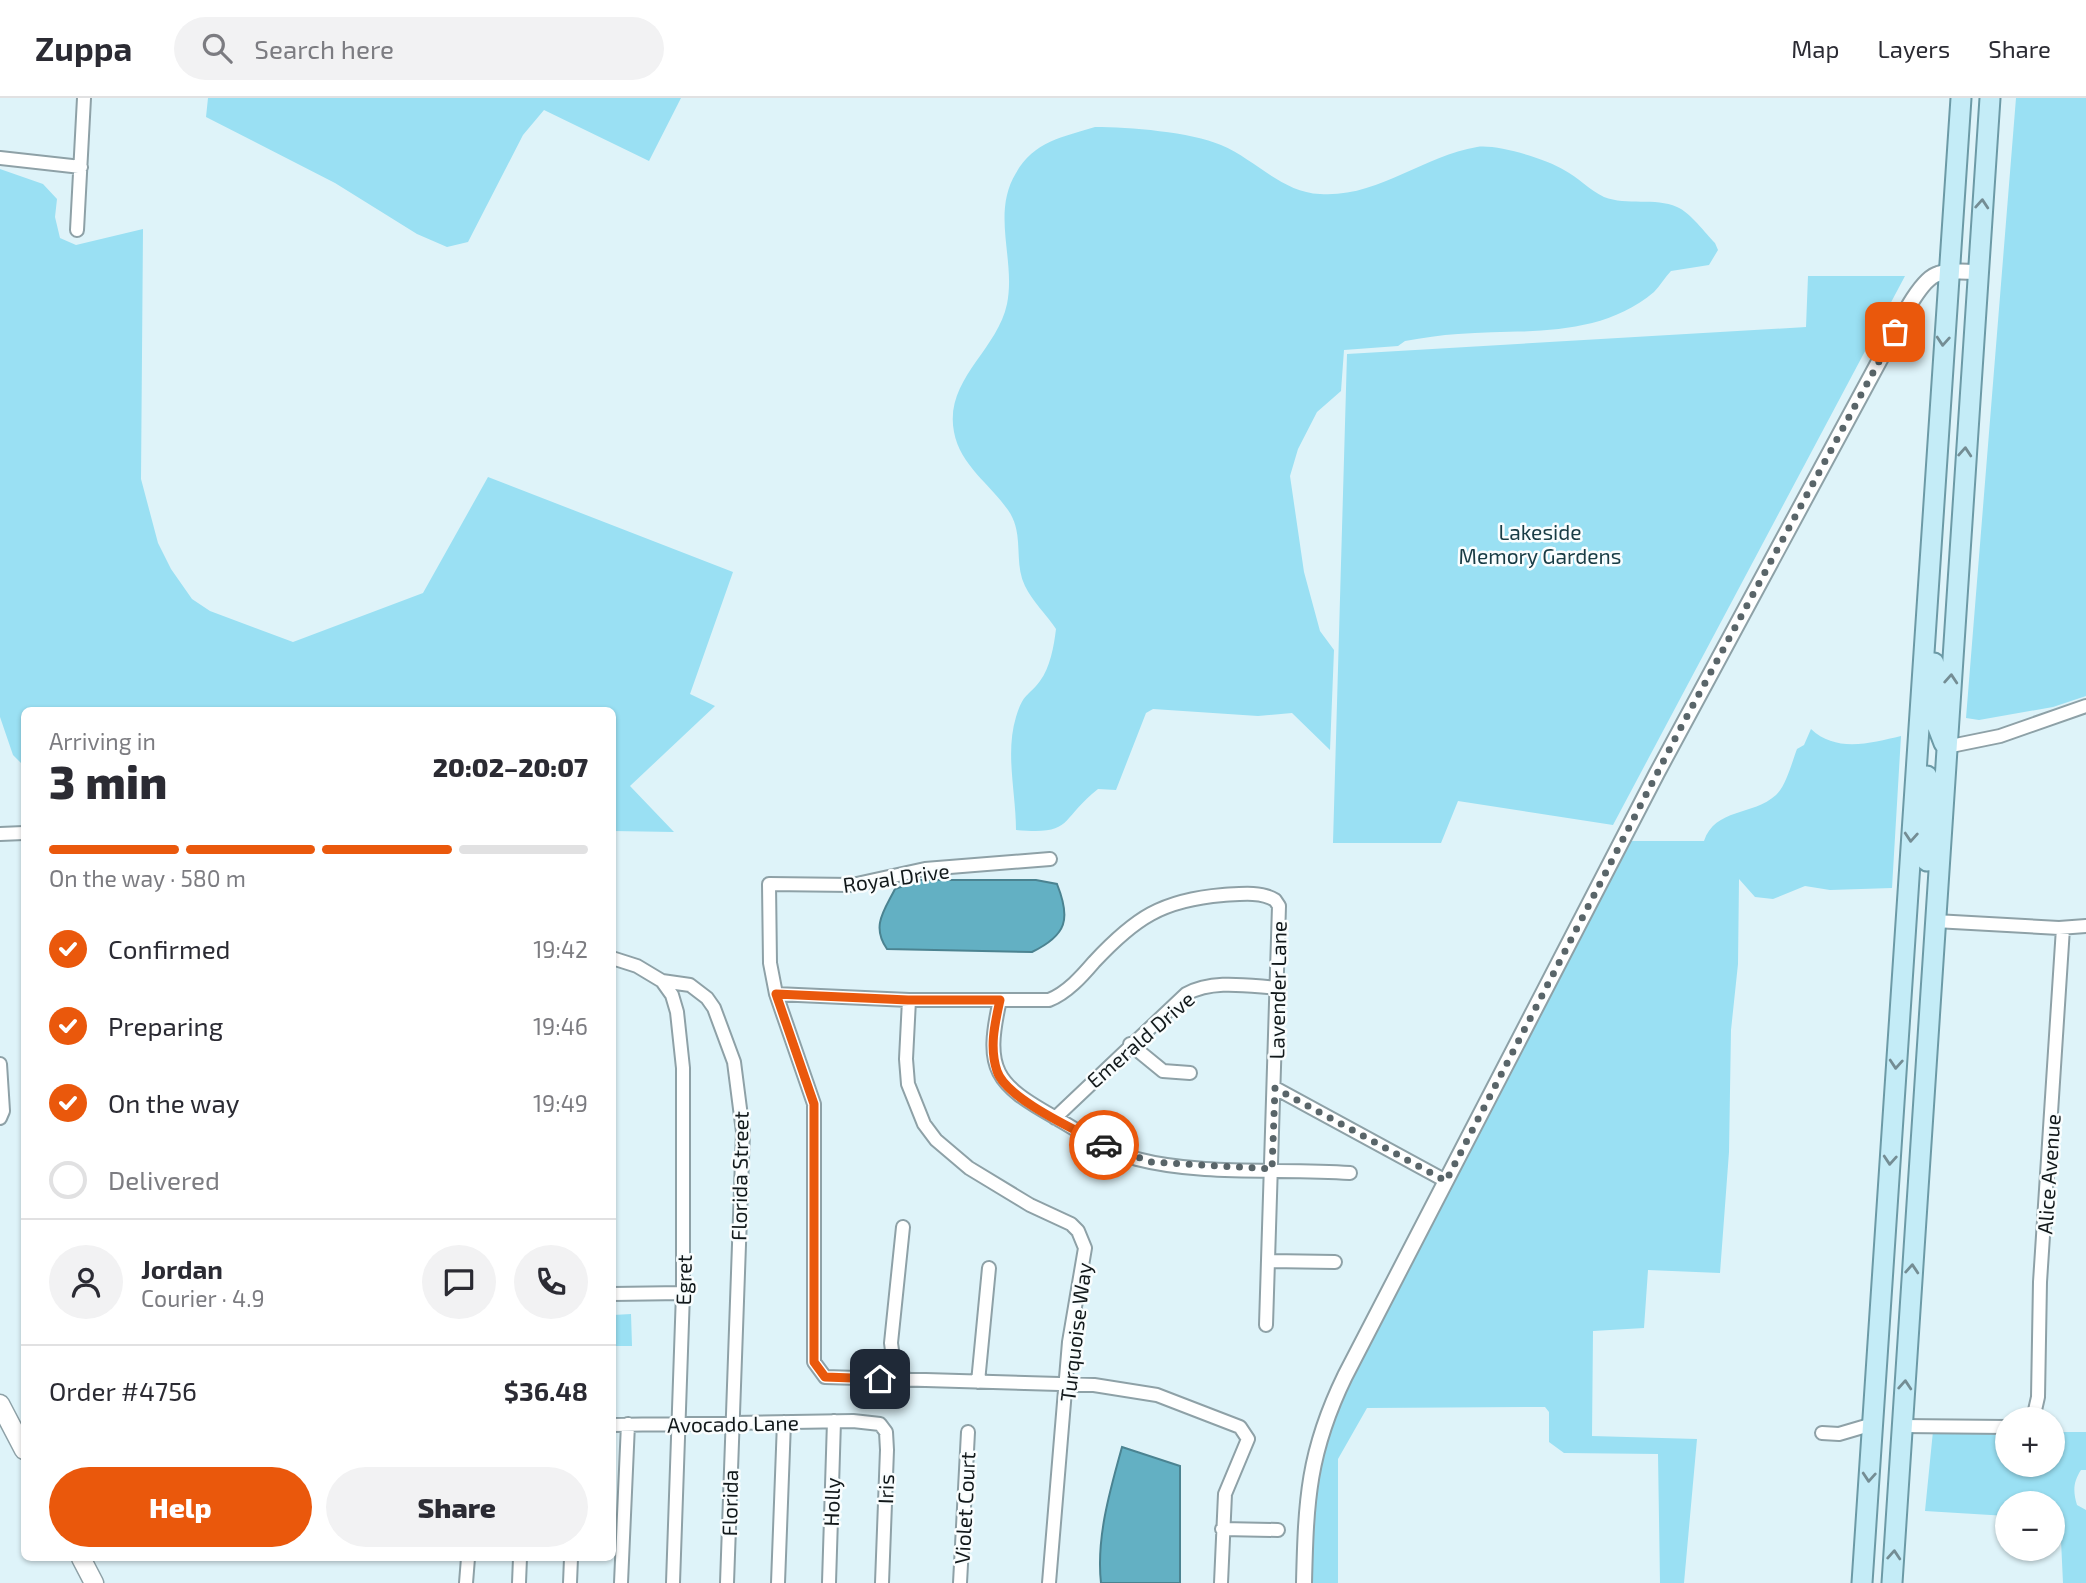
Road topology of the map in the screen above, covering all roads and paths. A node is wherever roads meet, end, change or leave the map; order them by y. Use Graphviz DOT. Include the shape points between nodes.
graph roads {
  1 [pos="85,98"];
  2 [pos="1961,98"];
  3 [pos="1990,98"];
  4 [pos="0,158"];
  5 [pos="81,167"];
  6 [pos="77,230"];
  7 [pos="1947,272"];
  8 [pos="1977,272"];
  9 [pos="1928,571"];
  10 [pos="2086,706"];
  11 [pos="1917,746"];
  12 [pos="1946,747"];
  13 [pos="21,833"];
  14 [pos="0,834"];
  15 [pos="1050,859"];
  16 [pos="1935,921"];
  17 [pos="2086,926"];
  18 [pos="2063,928"];
  19 [pos="616,959"];
  20 [pos="662,981"];
  21 [pos="1279,988"];
  22 [pos="776,994"];
  23 [pos="1930,995"];
  24 [pos="908,1000"];
  25 [pos="1000,1000"];
  26 [pos="1130,1044"];
  27 [pos="0,1064"];
  28 [pos="1190,1073"];
  29 [pos="1275,1088"];
  30 [pos="0,1118"];
  31 [pos="1055,1118"];
  32 [pos="1272,1169"];
  33 [pos="1350,1173"];
  34 [pos="1446,1181"];
  35 [pos="904,1227"];
  36 [pos="1269,1261"];
  37 [pos="1335,1262"];
  38 [pos="989,1268"];
  39 [pos="683,1293"];
  40 [pos="616,1294"];
  41 [pos="1266,1325"];
  42 [pos="907,1380"];
  43 [pos="978,1382"];
  44 [pos="1067,1383"];
  45 [pos="0,1404"];
  46 [pos="2036,1407"];
  47 [pos="834,1421"];
  48 [pos="853,1421"];
  49 [pos="784,1422"];
  50 [pos="731,1423"];
  51 [pos="616,1424"];
  52 [pos="628,1424"];
  53 [pos="679,1424"];
  54 [pos="1872,1424"];
  55 [pos="1902,1426"];
  56 [pos="1995,1427"];
  57 [pos="968,1432"];
  58 [pos="1822,1433"];
  59 [pos="21,1444"];
  60 [pos="1900,1456"];
  61 [pos="1222,1529"];
  62 [pos="1278,1530"];
  63 [pos="82,1561"];
  64 [pos="468,1561"];
  65 [pos="520,1561"];
  66 [pos="571,1561"];
  67 [pos="94,1583"];
  68 [pos="466,1583"];
  69 [pos="519,1583"];
  70 [pos="570,1583"];
  71 [pos="621,1583"];
  72 [pos="673,1583"];
  73 [pos="727,1583"];
  74 [pos="778,1583"];
  75 [pos="829,1583"];
  76 [pos="882,1583"];
  77 [pos="960,1583"];
  78 [pos="1049,1583"];
  79 [pos="1221,1583"];
  80 [pos="1304,1583"];
  81 [pos="1862,1583"];
  82 [pos="1892,1583"];
  1 -- 5 [label="street"];
  2 -- 7 [label="main road"];
  8 -- 3 [label="main road, one-way"];
  4 -- 5 [label="street"];
  5 -- 6 [label="street"];
  7 -- 8 [label="street"];
  7 -- 9 [label="main road, one-way"];
  7 -- 34 [label="street" via="1931,277 1921,288 1876,365 1662,763"];
  12 -- 8 [label="main road, one-way"];
  9 -- 11 [label="main road"];
  9 -- 12 [label="main road" via="1935,587 1934,717"];
  10 -- 12 [label="street" via="2000,736"];
  11 -- 23 [label="main road" via="1927,769 1924,974"];
  11 -- 54 [label="main road, one-way"];
  12 -- 16 [label="main road"];
  13 -- 14 [label="street"];
  15 -- 22 [label="street, Royal Drive" via="925,869 852,885 769,884 770,963"];
  16 -- 18 [label="street"];
  16 -- 23 [label="main road"];
  17 -- 18 [label="street"];
  18 -- 46 [label="street, Alice Avenue"];
  19 -- 20 [label="street, Florida Street"];
  20 -- 39 [label="street, Egret" via="677,1012 683,1068"];
  20 -- 50 [label="street, Florida Street" via="690,985 715,1008 737,1077 743,1132"];
  21 -- 25 [label="street, Lavender Lane" via="1279,905 1269,896 1231,894 1184,899 1149,913 1055,998"];
  21 -- 26 [label="street, Emerald Drive" via="1224,985 1194,989"];
  21 -- 29 [label="street, Lavender Lane"];
  22 -- 24 [label="street, Lavender Lane"];
  22 -- 42 [label="street, Royal Drive" via="814,1104 816,1369 825,1377"];
  55 -- 23 [label="main road, one-way"];
  24 -- 25 [label="street, Lavender Lane"];
  24 -- 44 [label="street, Turquoise Way" via="908,1084 924,1124 969,1168 1071,1224 1082,1239 1085,1258 1074,1304"];
  25 -- 31 [label="street" via="993,1037 1000,1078"];
  26 -- 28 [label="street" via="1163,1071"];
  26 -- 31 [label="street, Emerald Drive"];
  27 -- 30 [label="street"];
  29 -- 32 [label="street, Lavender Lane"];
  29 -- 34 [label="street"];
  31 -- 32 [label="street" via="1134,1158 1186,1166"];
  32 -- 33 [label="street"];
  32 -- 36 [label="street, Lavender Lane"];
  34 -- 80 [label="street" via="1320,1432 1308,1489"];
  35 -- 42 [label="street" via="891,1343 894,1365"];
  36 -- 37 [label="street"];
  36 -- 41 [label="street, Lavender Lane"];
  38 -- 43 [label="street"];
  39 -- 40 [label="street"];
  39 -- 53 [label="street, Egret"];
  42 -- 43 [label="street, Royal Drive"];
  43 -- 44 [label="street, Royal Drive"];
  44 -- 61 [label="street, Royal Drive" via="1157,1395 1240,1427 1248,1435 1246,1448 1225,1494"];
  44 -- 78 [label="street, Turquoise Way"];
  45 -- 59 [label="main road"];
  47 -- 48 [label="street, Avocado Lane"];
  47 -- 49 [label="street, Avocado Lane"];
  47 -- 75 [label="street, Holly"];
  48 -- 76 [label="street, Iris" via="876,1422 886,1432"];
  49 -- 50 [label="street, Avocado Lane"];
  49 -- 74 [label="street"];
  50 -- 53 [label="street, Avocado Lane"];
  50 -- 73 [label="street, Florida"];
  51 -- 52 [label="street, Avocado Lane"];
  52 -- 53 [label="street, Avocado Lane"];
  52 -- 71 [label="street"];
  53 -- 72 [label="street, Egret"];
  54 -- 58 [label="street" via="1850,1433"];
  54 -- 60 [label="main road" via="1891,1436"];
  54 -- 81 [label="main road, one-way"];
  55 -- 56 [label="street"];
  55 -- 60 [label="main road"];
  57 -- 77 [label="street, Violet Court"];
  82 -- 60 [label="main road, one-way"];
  61 -- 62 [label="street"];
  61 -- 79 [label="street"];
  63 -- 67 [label="main road"];
  64 -- 68 [label="street"];
  65 -- 69 [label="street"];
  66 -- 70 [label="street"];
}
